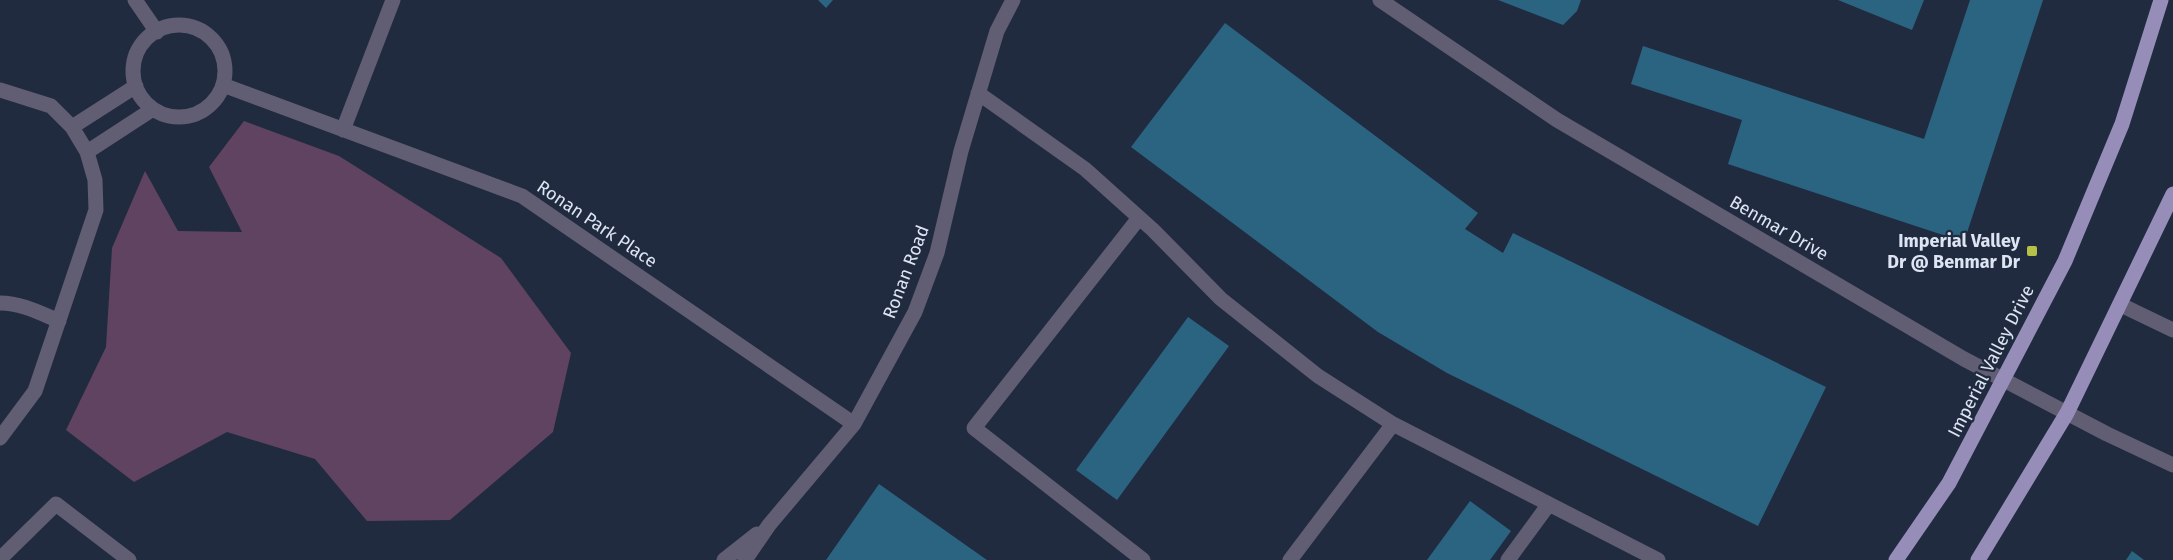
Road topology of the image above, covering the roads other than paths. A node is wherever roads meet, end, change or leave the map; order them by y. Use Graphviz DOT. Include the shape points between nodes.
graph roads {
  1 [pos="135,0"];
  2 [pos="393,0"];
  3 [pos="1013,0"];
  4 [pos="1380,0"];
  5 [pos="2161,0"];
  6 [pos="157,32"];
  7 [pos="223,85"];
  8 [pos="136,87"];
  9 [pos="0,90"];
  10 [pos="978,93"];
  11 [pos="153,109"];
  12 [pos="72,127"];
  13 [pos="343,130"];
  14 [pos="87,152"];
  15 [pos="2173,194"];
  16 [pos="1139,218"];
  17 [pos="0,303"];
  18 [pos="2121,305"];
  19 [pos="59,321"];
  20 [pos="2173,330"];
  21 [pos="2003,380"];
  22 [pos="2067,413"];
  23 [pos="854,424"];
  24 [pos="1393,424"];
  25 [pos="0,438"];
  26 [pos="2173,465"];
  27 [pos="1549,504"];
  28 [pos="769,525"];
  29 [pos="0,559"];
  30 [pos="129,560"];
  31 [pos="724,560"];
  32 [pos="745,560"];
  33 [pos="1143,560"];
  34 [pos="1290,560"];
  35 [pos="1508,560"];
  36 [pos="1658,560"];
  37 [pos="1896,560"];
  38 [pos="1978,560"];
  1 -- 6 [label="street"];
  2 -- 13 [label="street"];
  3 -- 10 [label="street, Ronan Road" via="997,31"];
  4 -- 21 [label="street, Benmar Drive" via="1557,120"];
  5 -- 21 [label="main road, Imperial Valley Drive" via="2122,124 2065,261"];
  6 -- 7 [label="street" via="178,26 193,27 206,34 223,57"];
  6 -- 8 [label="street" via="141,45 135,58"];
  7 -- 11 [label="street" via="217,98 194,115 165,116"];
  7 -- 13 [label="street, Ronan Park Place"];
  8 -- 11 [label="street"];
  8 -- 12 [label="street"];
  9 -- 12 [label="street" via="51,106"];
  10 -- 16 [label="street" via="1080,165"];
  10 -- 23 [label="street, Ronan Road" via="938,253 915,312"];
  11 -- 14 [label="street"];
  12 -- 14 [label="street"];
  13 -- 23 [label="street, Ronan Park Place" via="522,196"];
  14 -- 19 [label="street" via="95,180 96,210"];
  15 -- 18 [label="main road"];
  16 -- 24 [label="street" via="1221,299 1318,376"];
  16 -- 33 [label="street" via="974,428"];
  17 -- 19 [label="street"];
  18 -- 20 [label="street"];
  18 -- 22 [label="main road"];
  19 -- 25 [label="street" via="35,392"];
  21 -- 22 [label="street, Benmar Drive"];
  21 -- 37 [label="main road, Imperial Valley Drive" via="1949,483"];
  22 -- 26 [label="street, Benmar Drive"];
  22 -- 38 [label="main road"];
  23 -- 28 [label="street, Ronan Road"];
  24 -- 27 [label="street"];
  24 -- 34 [label="street"];
  27 -- 35 [label="street"];
  27 -- 36 [label="street"];
  28 -- 31 [label="street, Ronan Road"];
  28 -- 32 [label="street, Ronan Road"];
  29 -- 30 [label="street" via="56,504"];
}
